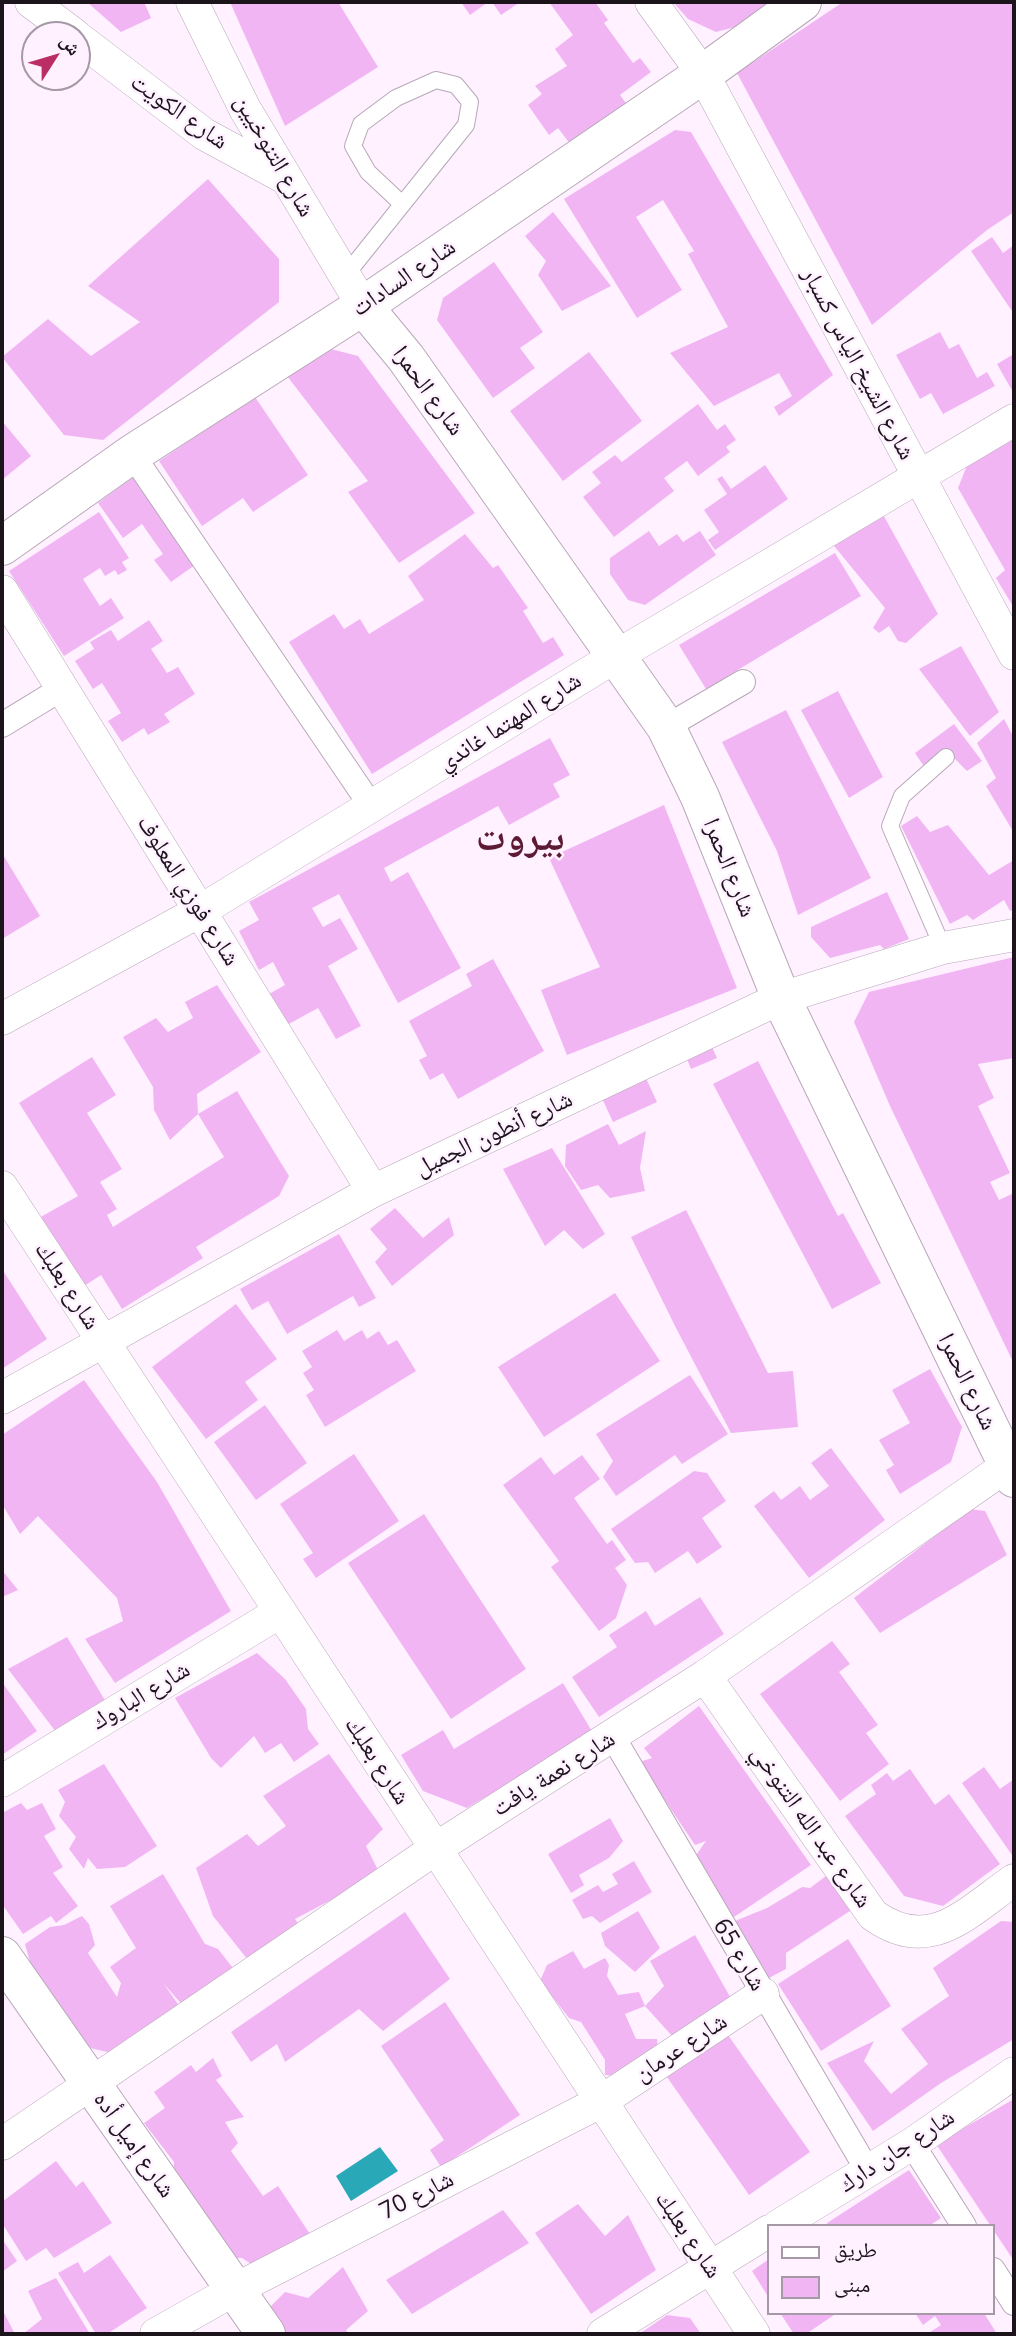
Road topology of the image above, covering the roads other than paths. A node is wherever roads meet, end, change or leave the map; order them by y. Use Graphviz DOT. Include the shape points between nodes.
graph roads {
  1 [pos="31,2"];
  2 [pos="192,2"];
  3 [pos="651,2"];
  4 [pos="802,2"];
  5 [pos="56,21"];
  6 [pos="91,47"];
  7 [pos="703,74"];
  8 [pos="286,179"];
  9 [pos="401,203"];
  10 [pos="354,291"];
  11 [pos="1014,420"];
  12 [pos="132,454"];
  13 [pos="917,475"];
  14 [pos="2,546"];
  15 [pos="2,591"];
  16 [pos="1014,654"];
  17 [pos="618,655"];
  18 [pos="743,682"];
  19 [pos="61,689"];
  20 [pos="2,725"];
  21 [pos="666,727"];
  22 [pos="946,757"];
  23 [pos="372,807"];
  24 [pos="201,911"];
  25 [pos="1014,935"];
  26 [pos="943,948"];
  27 [pos="781,998"];
  28 [pos="2,1019"];
  29 [pos="2,1187"];
  30 [pos="373,1191"];
  31 [pos="103,1340"];
  32 [pos="2,1398"];
  33 [pos="1012,1468"];
  34 [pos="280,1612"];
  35 [pos="705,1676"];
  36 [pos="612,1737"];
  37 [pos="2,1781"];
  38 [pos="435,1849"];
  39 [pos="1014,1880"];
  40 [pos="2,1956"];
  41 [pos="763,1994"];
  42 [pos="1014,2073"];
  43 [pos="92,2085"];
  44 [pos="600,2102"];
  45 [pos="2,2144"];
  46 [pos="912,2144"];
  47 [pos="868,2171"];
  48 [pos="781,2224"];
  49 [pos="963,2224"];
  50 [pos="768,2232"];
  51 [pos="711,2269"];
  52 [pos="995,2273"];
  53 [pos="234,2290"];
  54 [pos="1014,2303"];
  55 [pos="156,2334"];
  56 [pos="266,2334"];
  57 [pos="603,2334"];
  58 [pos="754,2334"];
  1 -- 5 [label="street, شارع الكويت"];
  2 -- 8 [label="street, شارع التنوخيين"];
  3 -- 7 [label="street, شارع الشيخ الياس كسبار"];
  4 -- 7 [label="main road, شارع السادات"];
  6 -- 8 [label="street, شارع الكويت" via="204,134"];
  7 -- 10 [label="main road, شارع السادات"];
  7 -- 13 [label="street, شارع الشيخ الياس كسبار"];
  8 -- 10 [label="street, شارع التنوخيين"];
  9 -- 9 [label="lane" via="466,125 470,102 456,85 436,80 396,98 361,124 353,146 368,172"];
  9 -- 10 [label="lane"];
  10 -- 12 [label="main road, شارع السادات"];
  10 -- 17 [label="main road, شارع الحمرا"];
  11 -- 13 [label="street, شارع المهتما غاندي"];
  12 -- 14 [label="main road, شارع السادات"];
  12 -- 23 [label="street"];
  13 -- 16 [label="street, شارع الشيخ الياس كسبار"];
  13 -- 17 [label="street, شارع المهتما غاندي"];
  15 -- 19 [label="street, شارع فوزي المعلوف"];
  17 -- 21 [label="main road, شارع الحمرا"];
  17 -- 23 [label="street, شارع المهتما غاندي"];
  18 -- 21 [label="street"];
  19 -- 20 [label="street"];
  19 -- 24 [label="street, شارع فوزي المعلوف"];
  21 -- 27 [label="main road, شارع الحمرا" via="700,797"];
  22 -- 26 [label="lane" via="902,796 890,825"];
  23 -- 24 [label="street, شارع المهتما غاندي"];
  24 -- 28 [label="street, شارع المهتما غاندي"];
  24 -- 30 [label="street, شارع فوزي المعلوف"];
  25 -- 26 [label="street, شارع أنطون الجميل"];
  26 -- 27 [label="street, شارع أنطون الجميل"];
  27 -- 30 [label="street, شارع أنطون الجميل"];
  27 -- 33 [label="main road, شارع الحمرا"];
  29 -- 31 [label="street, شارع بعلبك"];
  30 -- 31 [label="street, شارع أنطون الجميل"];
  31 -- 32 [label="street, شارع أنطون الجميل"];
  31 -- 34 [label="street, شارع بعلبك"];
  33 -- 35 [label="street, شارع نعمة يافت"];
  34 -- 37 [label="street, شارع الباروك"];
  34 -- 38 [label="street, شارع بعلبك"];
  35 -- 36 [label="street, شارع نعمة يافت"];
  35 -- 39 [label="street, شارع عبد الله التنوخي" via="873,1915 889,1927 917,1935 936,1931"];
  36 -- 38 [label="street, شارع نعمة يافت"];
  36 -- 41 [label="street, شارع 65"];
  38 -- 43 [label="street, شارع نعمة يافت"];
  38 -- 44 [label="street, شارع بعلبك"];
  40 -- 43 [label="main road, شارع إميل أده"];
  41 -- 44 [label="street, شارع عرمان"];
  41 -- 47 [label="street, شارع 65"];
  42 -- 46 [label="street, شارع جان دارك"];
  43 -- 45 [label="street, شارع نعمة يافت"];
  43 -- 53 [label="main road, شارع إميل أده"];
  44 -- 51 [label="street, شارع بعلبك"];
  44 -- 53 [label="street, شارع 70"];
  46 -- 47 [label="street, شارع جان دارك"];
  46 -- 49 [label="street"];
  47 -- 48 [label="street, شارع جان دارك"];
  50 -- 51 [label="street"];
  51 -- 57 [label="street"];
  51 -- 58 [label="street, شارع بعلبك"];
  52 -- 54 [label="street"];
  53 -- 55 [label="street, شارع 70"];
  53 -- 56 [label="main road, شارع إميل أده"];
}
